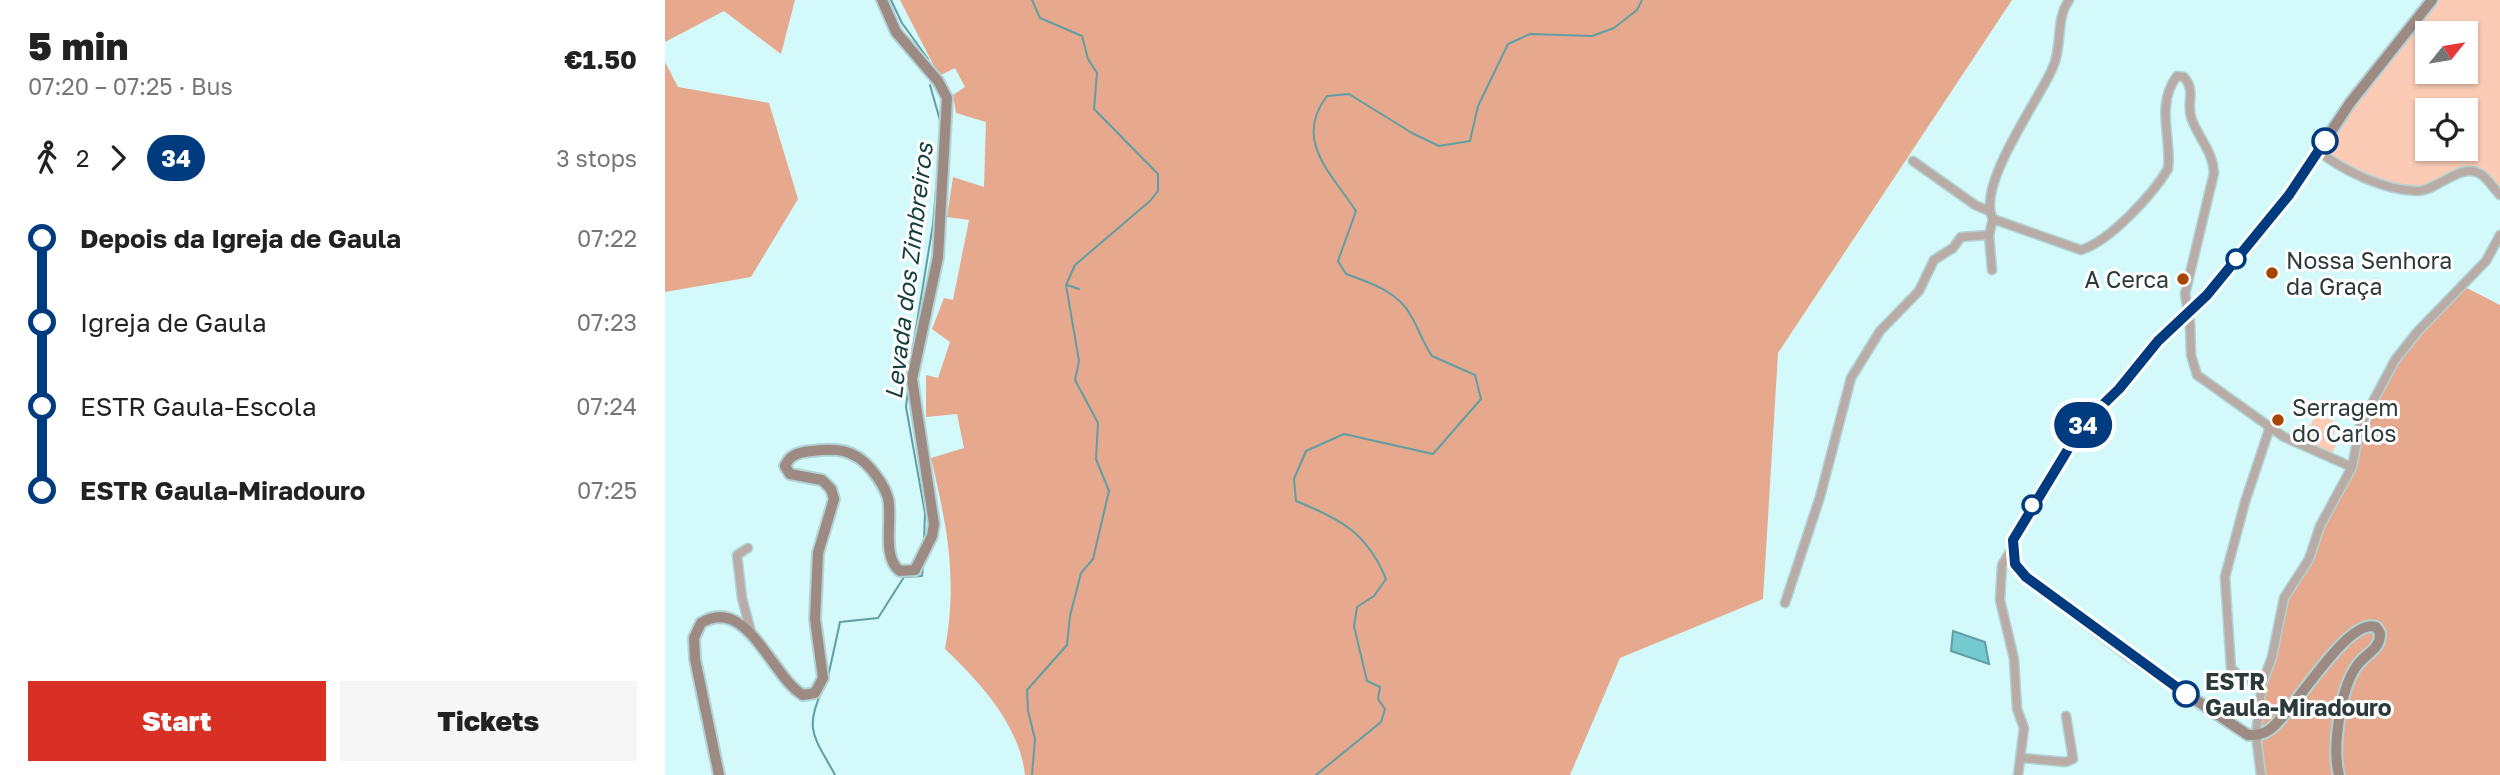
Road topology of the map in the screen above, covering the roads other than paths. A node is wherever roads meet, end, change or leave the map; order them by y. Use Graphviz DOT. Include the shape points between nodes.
graph roads {
  1 [pos="882,0"];
  2 [pos="2069,0"];
  3 [pos="2432,0"];
  4 [pos="2318,151"];
  5 [pos="1913,161"];
  6 [pos="2500,195"];
  7 [pos="1991,215"];
  8 [pos="1989,235"];
  9 [pos="2500,235"];
  10 [pos="1992,270"];
  11 [pos="2188,314"];
  12 [pos="2270,427"];
  13 [pos="2352,467"];
  14 [pos="748,548"];
  15 [pos="2011,550"];
  16 [pos="1785,603"];
  17 [pos="751,632"];
  18 [pos="2262,684"];
  19 [pos="2066,716"];
  20 [pos="2256,735"];
  21 [pos="2022,758"];
  22 [pos="719,775"];
  23 [pos="2018,775"];
  24 [pos="2261,775"];
  25 [pos="2339,775"];
  1 -- 17 [label="street" via="896,32 947,98 938,257 912,379 933,509 932,536 915,570 897,569 891,559 887,497 864,461 844,450 796,454 786,462 790,474 822,480 834,499 818,553 815,619 820,688 806,695 796,691"];
  2 -- 7 [label="street" via="2060,22 2057,57 2009,147 1990,197"];
  3 -- 4 [label="street"];
  4 -- 6 [label="street" via="2340,168 2402,189 2426,190 2472,171 2483,175"];
  4 -- 11 [label="street" via="2289,195"];
  5 -- 7 [label="street"];
  7 -- 8 [label="street"];
  7 -- 11 [label="street" via="2081,250 2099,241 2168,169 2164,122 2170,89 2177,76 2184,77 2193,93 2192,121 2213,159 2214,173 2185,294"];
  8 -- 10 [label="street"];
  8 -- 16 [label="street" via="1961,237 1934,260 1919,291 1880,331 1851,378 1820,497"];
  9 -- 13 [label="street" via="2486,261 2395,360 2360,426"];
  11 -- 12 [label="street" via="2197,374"];
  11 -- 15 [label="street" via="2084,423 2017,531"];
  12 -- 13 [label="street"];
  12 -- 18 [label="street" via="2225,584 2231,668 2240,677"];
  13 -- 18 [label="street" via="2320,526 2309,559 2284,598"];
  14 -- 17 [label="street" via="737,555 741,598"];
  15 -- 20 [label="street" via="2019,570 2044,591 2239,732"];
  15 -- 21 [label="street" via="2002,565 2000,600 2024,728"];
  17 -- 22 [label="street" via="736,622 715,619 701,624 694,638"];
  18 -- 20 [label="street"];
  19 -- 21 [label="street" via="2073,759"];
  20 -- 24 [label="street"];
  20 -- 25 [label="street" via="2274,726 2355,632 2376,627 2380,642 2354,669 2346,692 2336,745"];
  21 -- 23 [label="street"];
}
